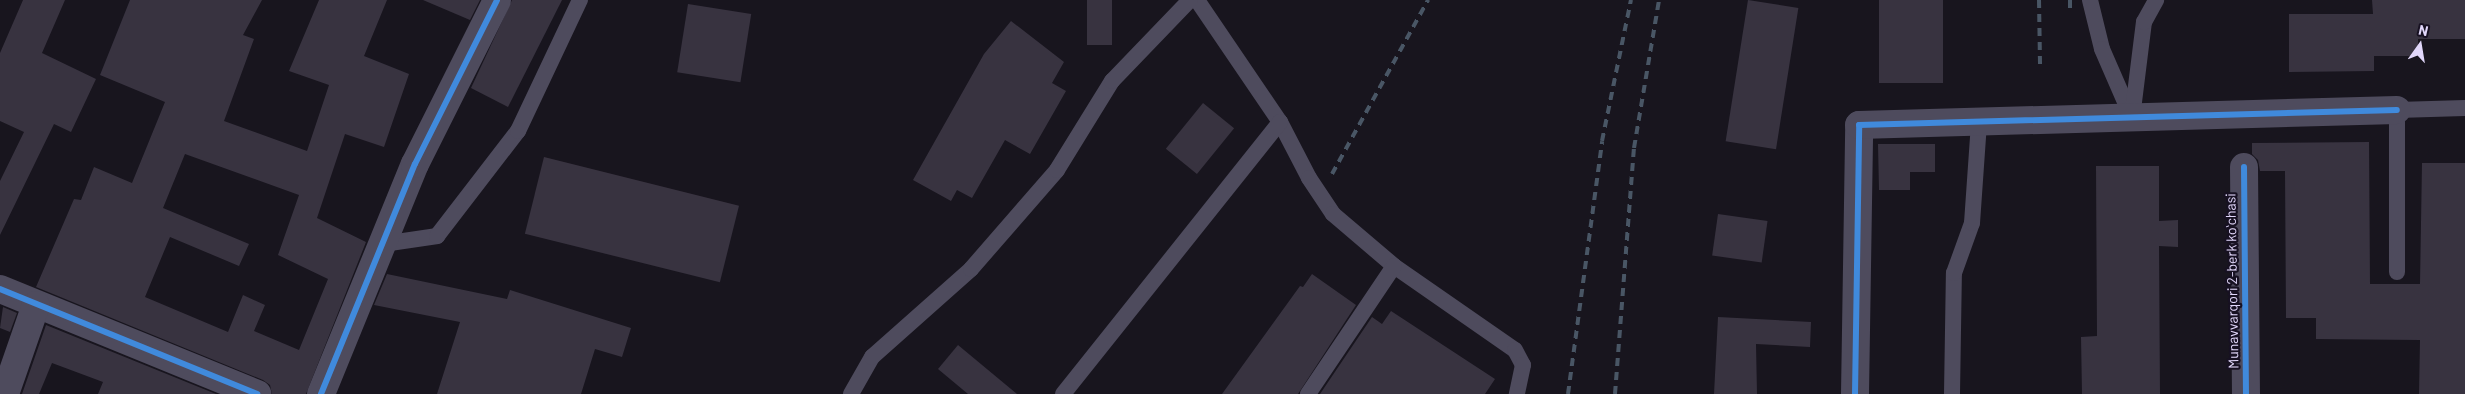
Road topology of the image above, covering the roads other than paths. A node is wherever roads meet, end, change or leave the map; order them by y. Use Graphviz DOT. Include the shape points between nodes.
graph roads {
  1 [pos="497,0"];
  2 [pos="580,0"];
  3 [pos="1190,0"];
  4 [pos="1197,0"];
  5 [pos="2090,0"];
  6 [pos="2156,0"];
  7 [pos="2465,108"];
  8 [pos="2398,110"];
  9 [pos="2132,118"];
  10 [pos="1280,122"];
  11 [pos="1979,122"];
  12 [pos="2244,167"];
  13 [pos="382,244"];
  14 [pos="1394,266"];
  15 [pos="2397,272"];
  16 [pos="0,289"];
  17 [pos="36,305"];
  18 [pos="252,393"];
  19 [pos="5,394"];
  20 [pos="322,394"];
  21 [pos="851,394"];
  22 [pos="1063,394"];
  23 [pos="1308,394"];
  24 [pos="1517,394"];
  25 [pos="1855,394"];
  26 [pos="1952,394"];
  27 [pos="2246,394"];
  1 -- 13 [label="street" via="415,164"];
  2 -- 13 [label="lane" via="518,131 437,236"];
  3 -- 21 [label="lane" via="1112,81 1044,184 971,269 872,357"];
  4 -- 10 [label="lane"];
  5 -- 9 [label="lane" via="2102,49"];
  6 -- 9 [label="lane" via="2144,22"];
  7 -- 8 [label="lane"];
  8 -- 9 [label="street"];
  8 -- 15 [label="lane"];
  9 -- 11 [label="street"];
  10 -- 14 [label="lane" via="1308,178 1333,214"];
  10 -- 22 [label="lane"];
  11 -- 25 [label="street" via="1859,125"];
  11 -- 26 [label="lane" via="1972,223 1954,273"];
  12 -- 27 [label="street, Munavvarqori 2-berk koʻchasi"];
  13 -- 20 [label="street"];
  14 -- 23 [label="lane"];
  14 -- 24 [label="lane" via="1515,350 1523,365"];
  16 -- 17 [label="street"];
  17 -- 18 [label="street"];
  17 -- 19 [label="street"];
}
